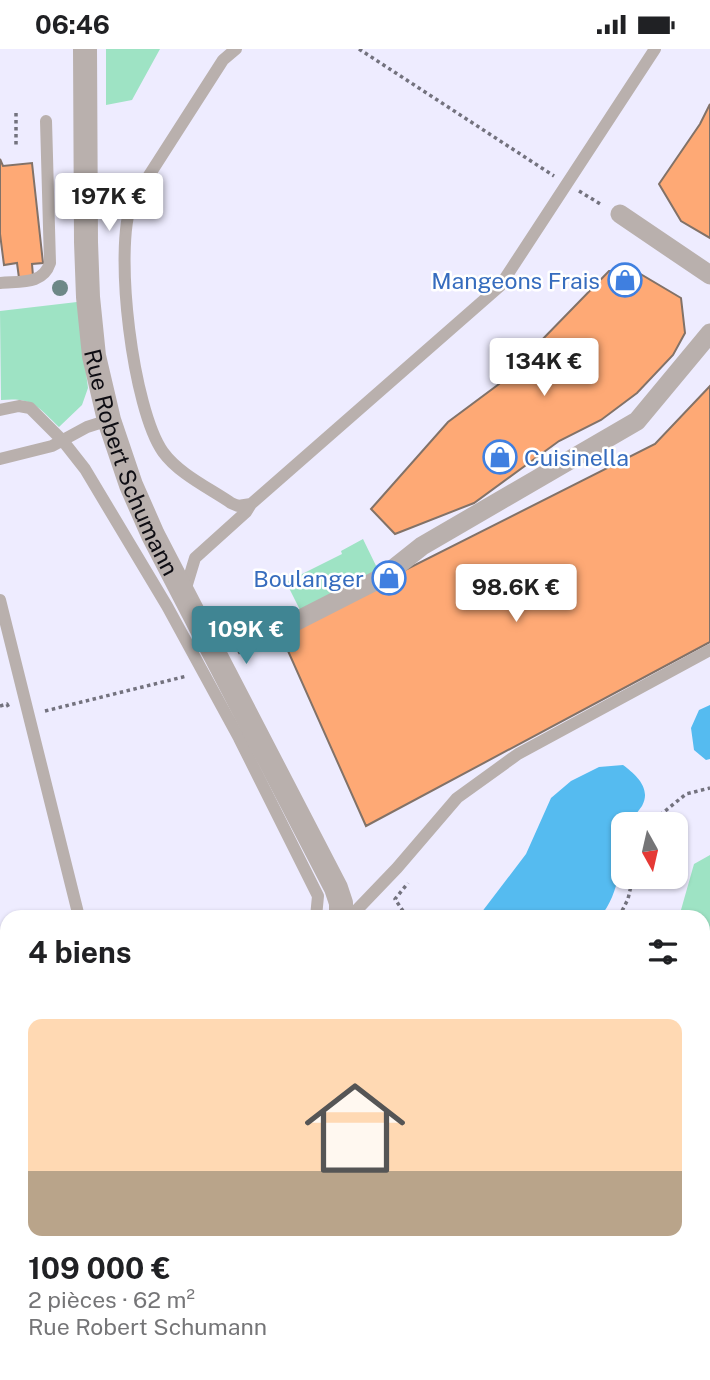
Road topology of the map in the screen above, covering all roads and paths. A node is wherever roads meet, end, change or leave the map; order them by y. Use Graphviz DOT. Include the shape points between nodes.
graph roads {
  1 [pos="85,49"];
  2 [pos="236,49"];
  3 [pos="359,49"];
  4 [pos="655,49"];
  5 [pos="223,55"];
  6 [pos="16,113"];
  7 [pos="46,121"];
  8 [pos="16,145"];
  9 [pos="567,185"];
  10 [pos="620,214"];
  11 [pos="710,275"];
  12 [pos="0,283"];
  13 [pos="710,333"];
  14 [pos="0,410"];
  15 [pos="108,420"];
  16 [pos="63,440"];
  17 [pos="0,459"];
  18 [pos="251,504"];
  19 [pos="184,595"];
  20 [pos="0,600"];
  21 [pos="269,635"];
  22 [pos="710,650"];
  23 [pos="228,659"];
  24 [pos="197,674"];
  25 [pos="43,706"];
  26 [pos="710,788"];
  27 [pos="664,812"];
  28 [pos="397,868"];
  29 [pos="630,889"];
  30 [pos="77,910"];
  31 [pos="317,910"];
  32 [pos="341,910"];
  33 [pos="357,910"];
  34 [pos="402,910"];
  35 [pos="622,910"];
  1 -- 15 [label="street, Rue Robert Schumann" via="88,297 94,356"];
  2 -- 5 [label="lane"];
  3 -- 9 [label="path"];
  4 -- 9 [label="lane"];
  5 -- 18 [label="lane" via="126,216 126,294 134,361 159,445 177,467 231,503"];
  6 -- 8 [label="path"];
  7 -- 12 [label="lane" via="50,263 37,280"];
  9 -- 10 [label="path"];
  9 -- 18 [label="lane" via="500,286"];
  10 -- 11 [label="street"];
  13 -- 21 [label="street" via="636,421 422,546 383,577"];
  14 -- 16 [label="lane" via="19,405 30,408"];
  15 -- 16 [label="lane"];
  15 -- 19 [label="street, Rue Robert Schumann" via="131,485"];
  16 -- 17 [label="lane"];
  16 -- 31 [label="lane" via="144,565 239,738 318,896"];
  18 -- 19 [label="lane" via="195,558"];
  19 -- 32 [label="street, Rue Robert Schumann" via="336,888"];
  20 -- 30 [label="lane"];
  21 -- 23 [label="path"];
  22 -- 28 [label="lane" via="518,754 457,797"];
  24 -- 25 [label="path" via="44,712"];
  26 -- 27 [label="path" via="686,794"];
  28 -- 33 [label="lane"];
  28 -- 34 [label="path" via="411,879 395,899"];
  29 -- 35 [label="path"];
}
